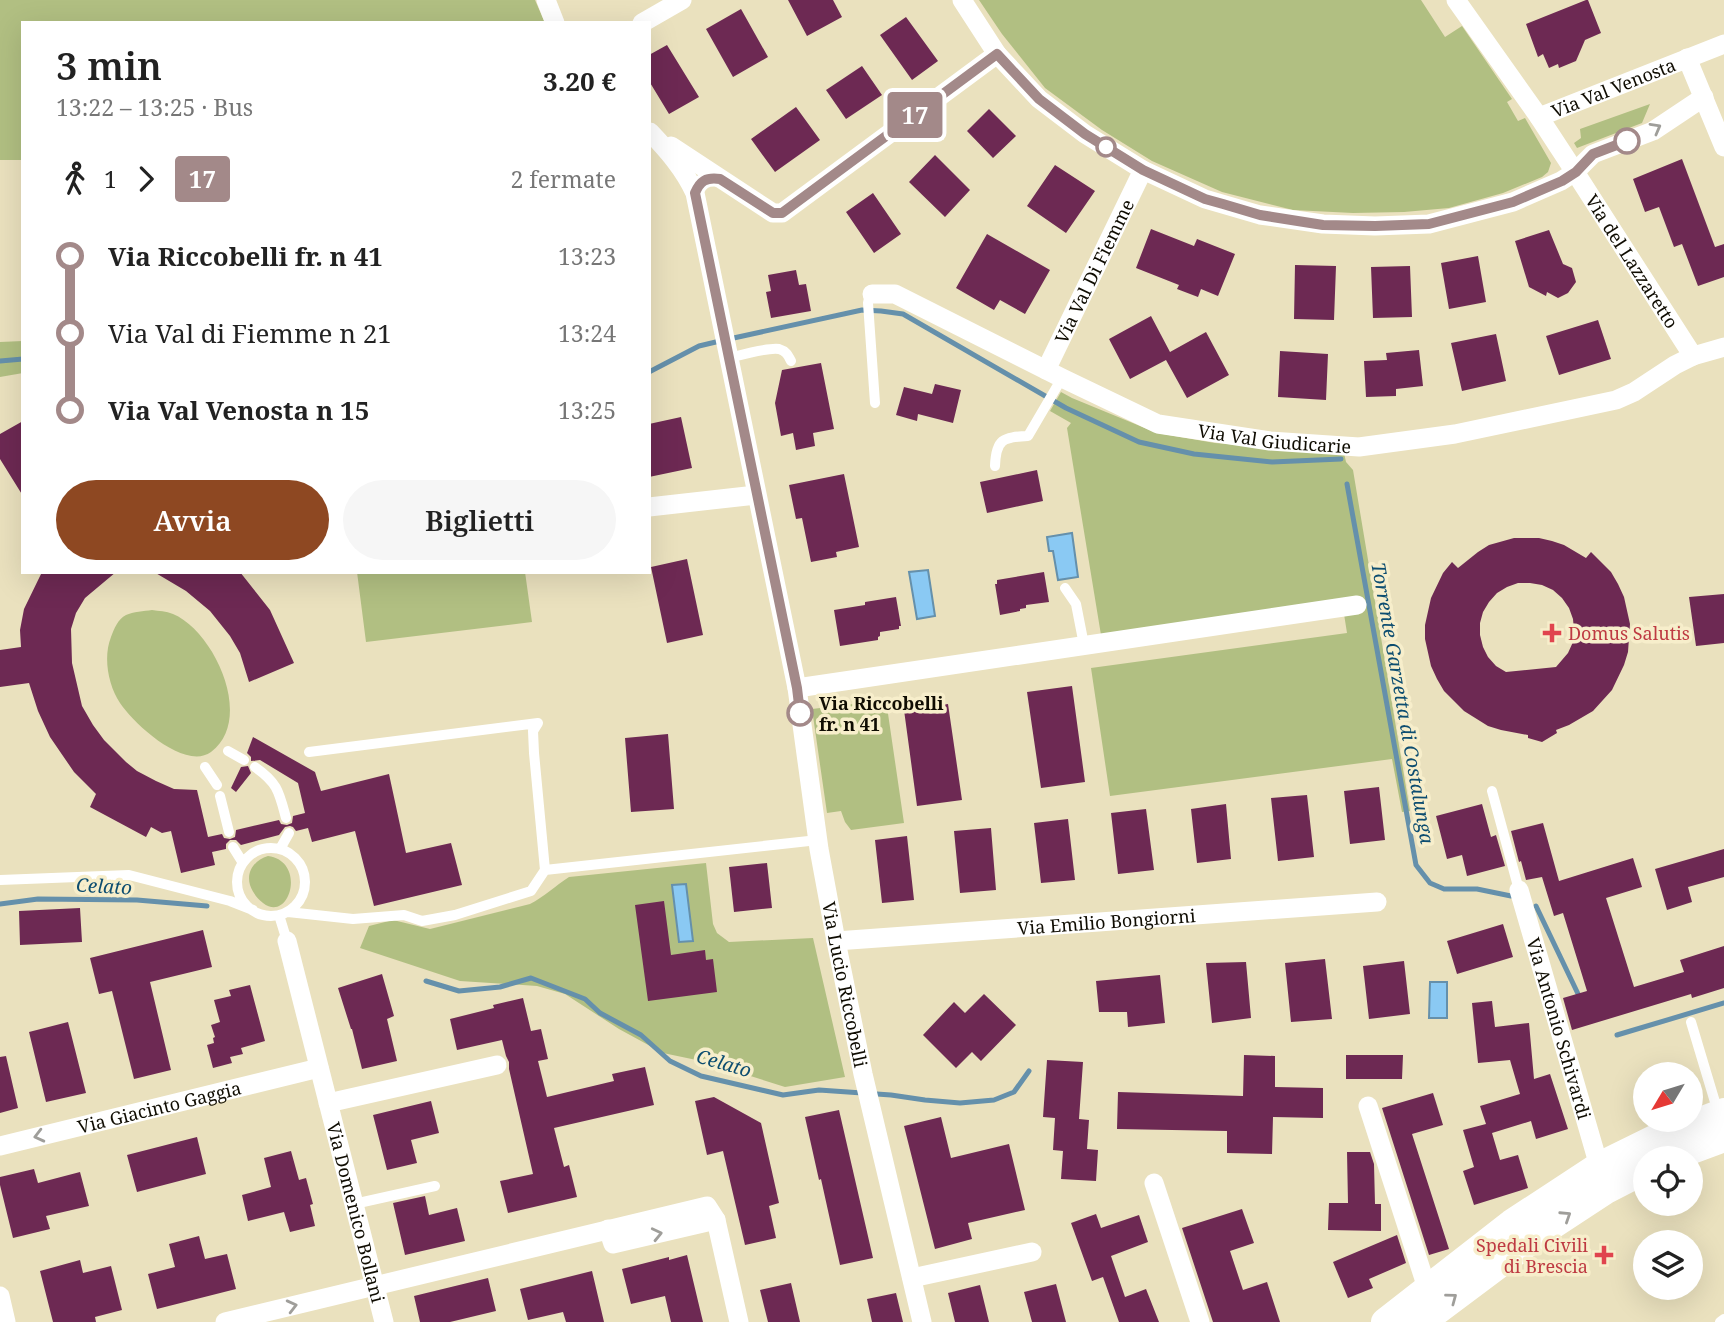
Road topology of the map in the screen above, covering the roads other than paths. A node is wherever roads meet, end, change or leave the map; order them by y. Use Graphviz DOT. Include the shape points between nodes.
graph roads {
  1 [pos="546,0"];
  2 [pos="682,0"];
  3 [pos="962,0"];
  4 [pos="1456,0"];
  5 [pos="554,21"];
  6 [pos="645,21"];
  7 [pos="1724,44"];
  8 [pos="997,54"];
  9 [pos="1687,58"];
  10 [pos="1704,97"];
  11 [pos="1539,117"];
  12 [pos="653,138"];
  13 [pos="1724,147"];
  14 [pos="1143,170"];
  15 [pos="1576,172"];
  16 [pos="720,179"];
  17 [pos="695,193"];
  18 [pos="870,299"];
  19 [pos="726,346"];
  20 [pos="1724,347"];
  21 [pos="1693,356"];
  22 [pos="791,361"];
  23 [pos="1055,379"];
  24 [pos="875,403"];
  25 [pos="996,467"];
  26 [pos="756,495"];
  27 [pos="651,508"];
  28 [pos="1065,588"];
  29 [pos="1357,605"];
  30 [pos="1084,645"];
  31 [pos="797,688"];
  32 [pos="228,751"];
  33 [pos="309,752"];
  34 [pos="244,760"];
  35 [pos="256,766"];
  36 [pos="205,767"];
  37 [pos="1492,791"];
  38 [pos="286,818"];
  39 [pos="229,832"];
  40 [pos="289,833"];
  41 [pos="818,839"];
  42 [pos="233,847"];
  43 [pos="280,849"];
  44 [pos="243,863"];
  45 [pos="545,870"];
  46 [pos="0,880"];
  47 [pos="1519,890"];
  48 [pos="1377,902"];
  49 [pos="253,910"];
  50 [pos="283,914"];
  51 [pos="287,941"];
  52 [pos="836,942"];
  53 [pos="1691,1022"];
  54 [pos="497,1065"];
  55 [pos="320,1068"];
  56 [pos="328,1103"];
  57 [pos="1368,1106"];
  58 [pos="1722,1121"];
  59 [pos="0,1146"];
  60 [pos="1687,1146"];
  61 [pos="1599,1166"];
  62 [pos="1633,1176"];
  63 [pos="1154,1183"];
  64 [pos="435,1186"];
  65 [pos="354,1204"];
  66 [pos="1032,1252"];
  67 [pos="912,1278"];
  68 [pos="375,1286"];
  69 [pos="1427,1288"];
  70 [pos="0,1296"];
  71 [pos="6,1322"];
  72 [pos="225,1322"];
  73 [pos="384,1322"];
  74 [pos="739,1322"];
  75 [pos="922,1322"];
  76 [pos="1200,1322"];
  77 [pos="1384,1322"];
  78 [pos="1422,1322"];
  1 -- 5 [label="street"];
  2 -- 6 [label="street"];
  3 -- 8 [label="street"];
  4 -- 11 [label="street, Via del Lazzaretto"];
  7 -- 9 [label="street, Via Val Venosta"];
  8 -- 14 [label="street" via="1039,99"];
  8 -- 16 [label="street" via="782,213 773,213"];
  9 -- 10 [label="street, Via Val Venosta"];
  9 -- 11 [label="street, Via Val Venosta"];
  10 -- 13 [label="street, Via Val Venosta"];
  15 -- 10 [label="street, one-way" via="1593,154 1653,131"];
  11 -- 15 [label="street, Via del Lazzaretto"];
  12 -- 16 [label="street"];
  12 -- 17 [label="street, Via Lucio Riccobelli" via="685,173"];
  14 -- 15 [label="street" via="1205,199 1260,215 1323,225 1375,226 1429,224 1513,202"];
  14 -- 23 [label="street, Via Val Di Fiemme"];
  15 -- 21 [label="street, Via del Lazzaretto"];
  16 -- 17 [label="street" via="704,180"];
  17 -- 19 [label="street, Via Lucio Riccobelli"];
  18 -- 23 [label="street, Via Val Giudicarie" via="895,294"];
  18 -- 24 [label="lane"];
  19 -- 22 [label="lane" via="780,349"];
  19 -- 26 [label="street, Via Lucio Riccobelli"];
  20 -- 21 [label="street"];
  21 -- 23 [label="street, Via Val Giudicarie" via="1616,400 1454,434 1359,447 1270,441 1158,424"];
  23 -- 25 [label="lane" via="1028,436 1009,437 1002,443 996,451"];
  26 -- 27 [label="street"];
  26 -- 31 [label="street, Via Lucio Riccobelli"];
  28 -- 30 [label="lane" via="1076,604"];
  29 -- 30 [label="street"];
  30 -- 31 [label="street"];
  31 -- 41 [label="street, Via Lucio Riccobelli"];
  32 -- 34 [label="lane"];
  33 -- 45 [label="lane" via="538,723 533,731 534,753"];
  35 -- 38 [label="lane" via="278,790"];
  36 -- 39 [label="lane" via="219,790"];
  37 -- 47 [label="lane"];
  40 -- 43 [label="lane"];
  41 -- 45 [label="lane"];
  41 -- 52 [label="street, Via Lucio Riccobelli"];
  42 -- 44 [label="lane"];
  43 -- 44 [label="lane" via="266,848"];
  43 -- 50 [label="lane" via="301,865 305,877 298,903"];
  44 -- 49 [label="lane" via="237,884"];
  45 -- 50 [label="lane" via="531,891 422,921 404,915 354,919"];
  46 -- 49 [label="lane" via="129,875"];
  47 -- 61 [label="street, Via Antonio Schivardi"];
  48 -- 52 [label="street, Via Emilio Bongiorni"];
  49 -- 50 [label="lane"];
  50 -- 51 [label="lane"];
  51 -- 55 [label="street, Via Domenico Bollani"];
  52 -- 67 [label="street, Via Lucio Riccobelli"];
  53 -- 58 [label="lane"];
  54 -- 56 [label="street, Via Domenico Bollani"];
  55 -- 56 [label="street, Via Domenico Bollani"];
  55 -- 59 [label="street, Via Giacinto Gaggia, one-way"];
  56 -- 65 [label="street, Via Domenico Bollani"];
  57 -- 69 [label="street"];
  58 -- 60 [label="street"];
  58 -- 61 [label="street" via="1658,1137"];
  61 -- 69 [label="street" via="1519,1217"];
  78 -- 62 [label="street, one-way" via="1545,1230"];
  63 -- 76 [label="street"];
  64 -- 65 [label="lane"];
  65 -- 68 [label="street, Via Domenico Bollani"];
  66 -- 67 [label="street"];
  67 -- 75 [label="street, Via Lucio Riccobelli"];
  72 -- 68 [label="street, one-way"];
  68 -- 73 [label="street, Via Domenico Bollani"];
  68 -- 74 [label="street" via="707,1206 716,1220"];
  69 -- 77 [label="street"];
  70 -- 71 [label="street"];
}
